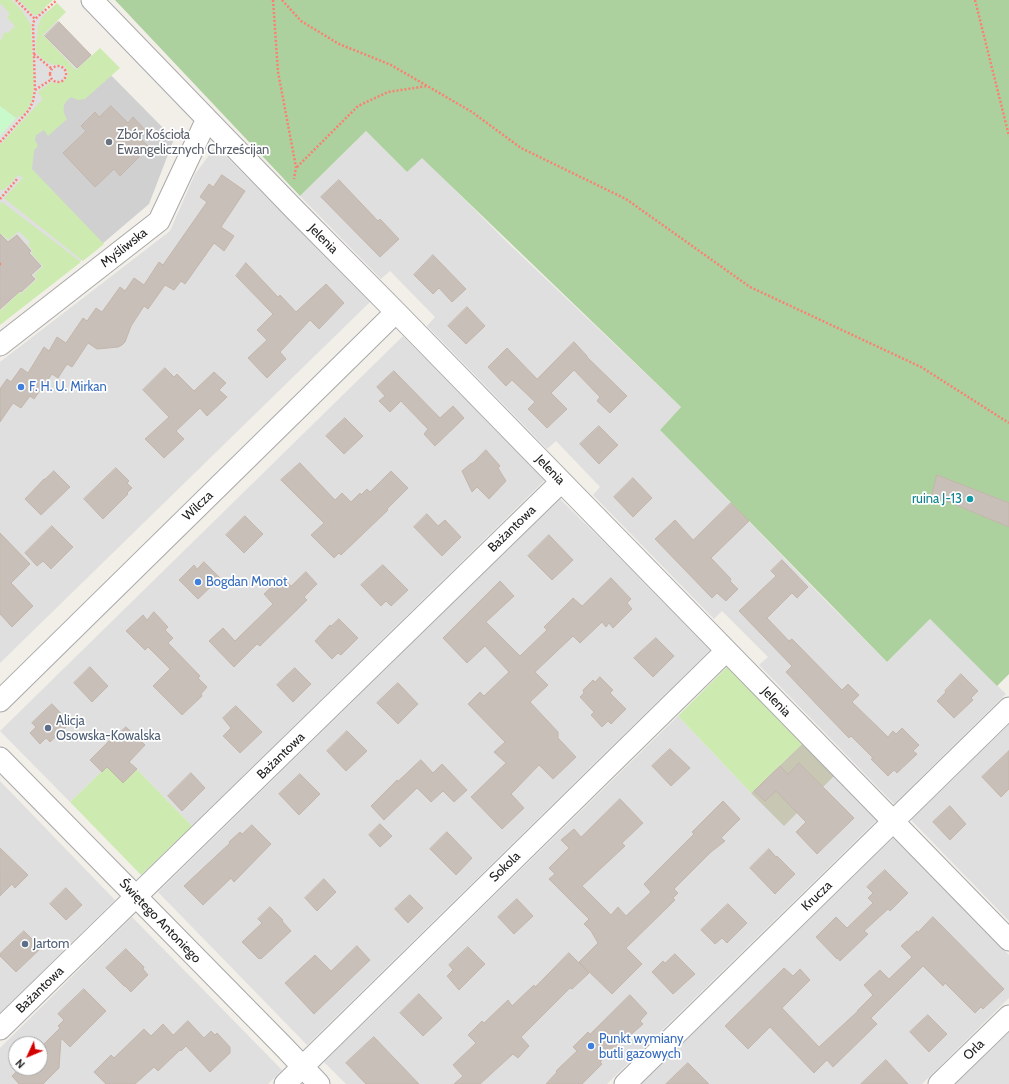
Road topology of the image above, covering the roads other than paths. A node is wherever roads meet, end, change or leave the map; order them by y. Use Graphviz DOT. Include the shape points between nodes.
graph roads {
  1 [pos="92,0"];
  2 [pos="207,119"];
  3 [pos="396,312"];
  4 [pos="0,345"];
  5 [pos="561,482"];
  6 [pos="726,651"];
  7 [pos="0,701"];
  8 [pos="1009,708"];
  9 [pos="0,758"];
  10 [pos="894,822"];
  11 [pos="136,897"];
  12 [pos="1009,940"];
  13 [pos="1009,1016"];
  14 [pos="0,1029"];
  15 [pos="302,1067"];
  16 [pos="285,1084"];
  17 [pos="319,1084"];
  18 [pos="625,1084"];
  19 [pos="939,1084"];
  1 -- 2 [label="street, Jelenia"];
  2 -- 3 [label="street, Jelenia"];
  2 -- 4 [label="street, Myśliwska" via="159,221"];
  3 -- 5 [label="street, Jelenia"];
  3 -- 7 [label="street, Wilcza"];
  5 -- 6 [label="street, Jelenia"];
  5 -- 11 [label="street, Bażantowa"];
  6 -- 10 [label="street, Jelenia"];
  6 -- 15 [label="street, Sokola"];
  8 -- 10 [label="street, Krucza"];
  9 -- 11 [label="street, Świętego Antoniego"];
  10 -- 12 [label="street, Jelenia"];
  10 -- 18 [label="street, Krucza"];
  11 -- 14 [label="street, Bażantowa"];
  11 -- 15 [label="street, Świętego Antoniego"];
  13 -- 19 [label="street, Orla"];
  15 -- 16 [label="street, Sokola"];
  15 -- 17 [label="street, Świętego Antoniego"];
}
